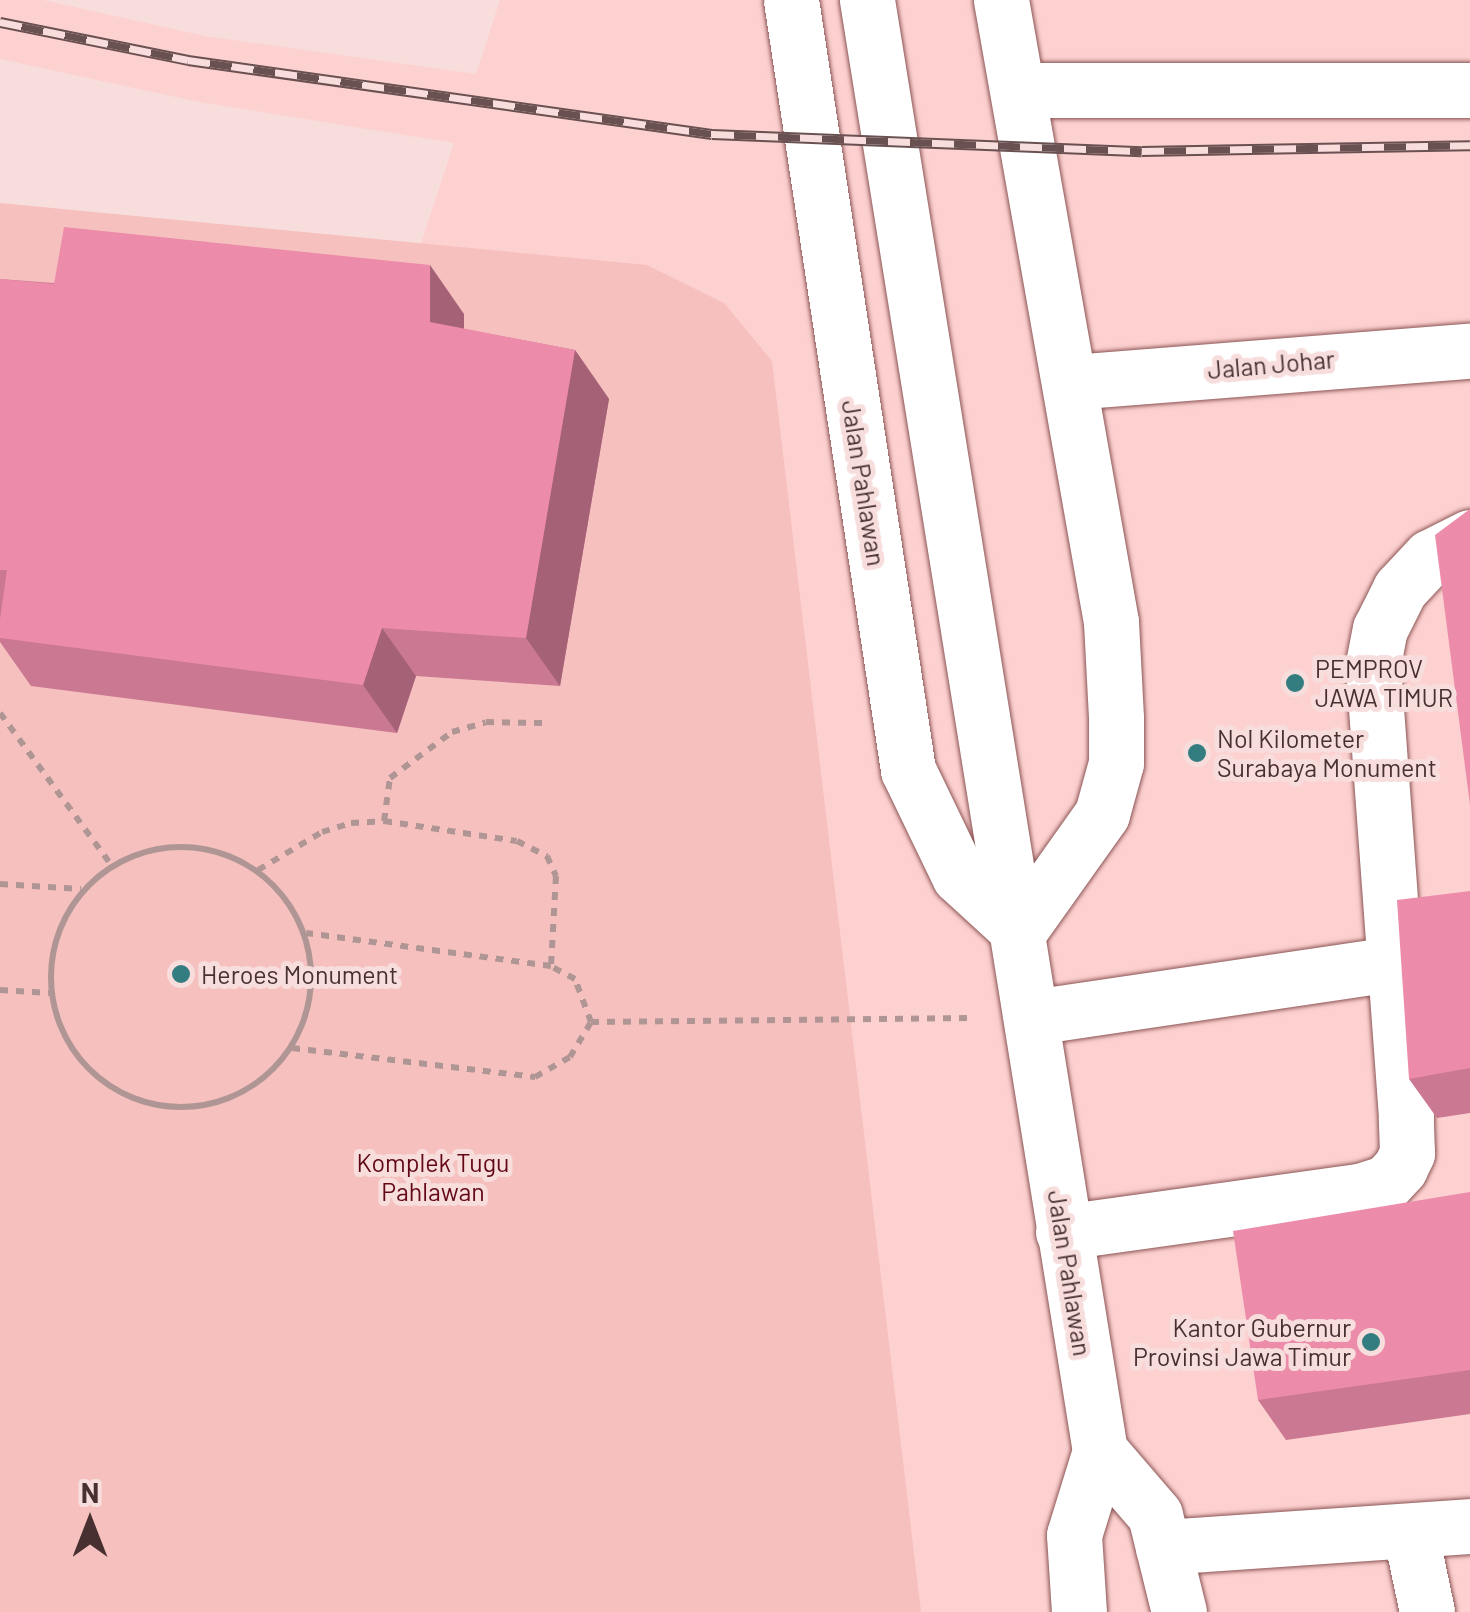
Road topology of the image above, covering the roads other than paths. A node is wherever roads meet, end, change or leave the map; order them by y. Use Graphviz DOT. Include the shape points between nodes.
graph roads {
  1 [pos="791,0"];
  2 [pos="867,0"];
  3 [pos="1001,0"];
  4 [pos="1018,90"];
  5 [pos="1470,90"];
  6 [pos="1470,350"];
  7 [pos="1072,382"];
  8 [pos="1470,537"];
  9 [pos="1019,931"];
  10 [pos="1394,964"];
  11 [pos="1034,1018"];
  12 [pos="1062,1232"];
  13 [pos="1100,1451"];
  14 [pos="1470,1526"];
  15 [pos="1410,1530"];
  16 [pos="1164,1547"];
  17 [pos="1079,1612"];
  18 [pos="1179,1612"];
  19 [pos="1427,1612"];
  1 -- 9 [label="main road, Jalan Pahlawan" via="908,770 960,876"];
  2 -- 9 [label="main road, Jalan Pahlawan"];
  3 -- 4 [label="main road"];
  4 -- 5 [label="main road"];
  4 -- 7 [label="main road"];
  6 -- 7 [label="main road, Jalan Johar"];
  7 -- 9 [label="main road" via="1111,622 1116,762 1102,814"];
  8 -- 10 [label="main road" via="1430,557 1400,588 1380,629 1373,664"];
  9 -- 11 [label="main road, Jalan Pahlawan"];
  10 -- 11 [label="main road"];
  10 -- 12 [label="main road" via="1407,1153 1386,1182"];
  11 -- 12 [label="main road, Jalan Pahlawan"];
  12 -- 13 [label="main road, Jalan Pahlawan"];
  13 -- 16 [label="main road" via="1154,1515"];
  13 -- 17 [label="main road, Jalan Pahlawan" via="1074,1535"];
  14 -- 15 [label="main road"];
  15 -- 16 [label="main road"];
  15 -- 19 [label="main road"];
  16 -- 18 [label="main road"];
}
